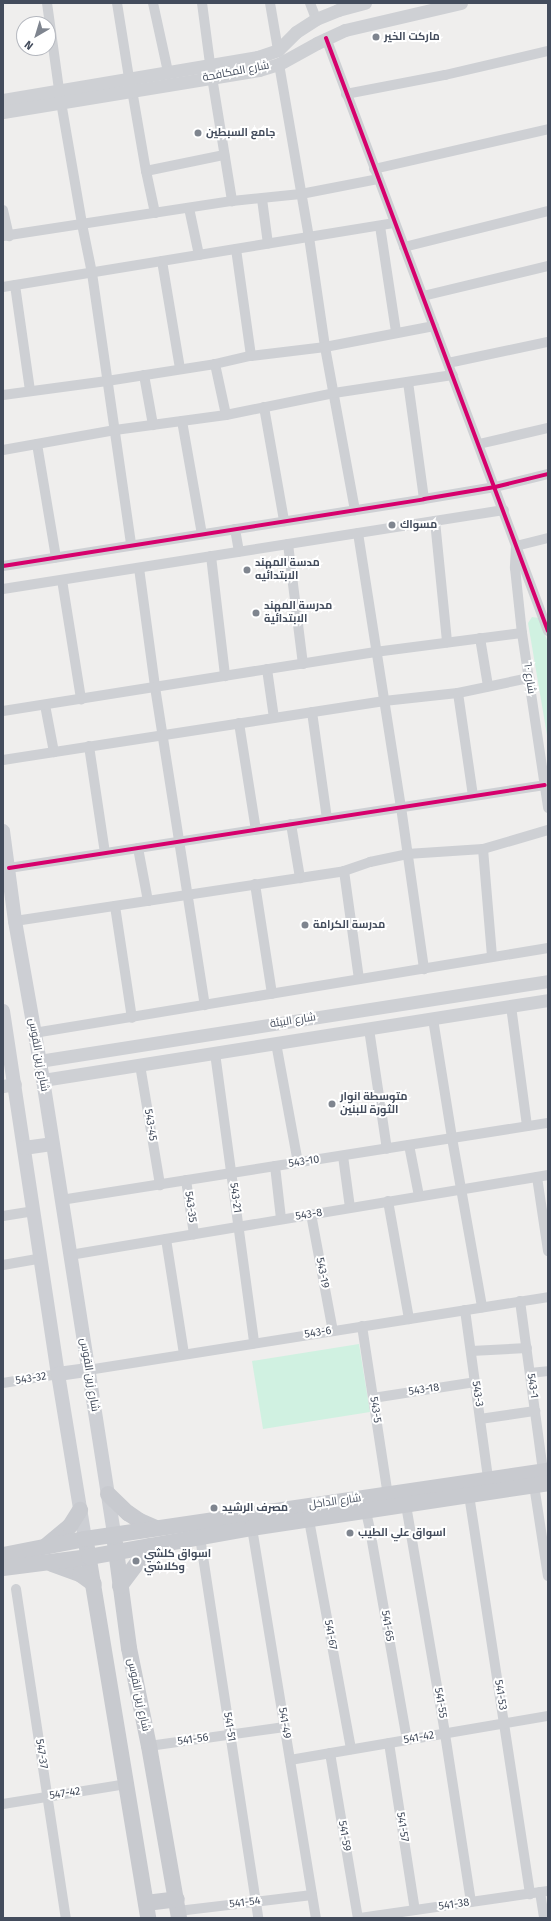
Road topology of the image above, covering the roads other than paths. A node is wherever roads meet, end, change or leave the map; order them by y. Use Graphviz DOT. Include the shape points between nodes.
graph roads {
  1 [pos="47,3"];
  2 [pos="117,3"];
  3 [pos="153,3"];
  4 [pos="202,3"];
  5 [pos="270,3"];
  6 [pos="310,3"];
  7 [pos="364,3"];
  8 [pos="461,3"];
  9 [pos="316,19"];
  10 [pos="326,38"];
  11 [pos="278,50"];
  12 [pos="548,51"];
  13 [pos="279,64"];
  14 [pos="211,71"];
  15 [pos="168,72"];
  16 [pos="130,84"];
  17 [pos="346,94"];
  18 [pos="60,96"];
  19 [pos="3,100"];
  20 [pos="3,112"];
  21 [pos="548,129"];
  22 [pos="224,154"];
  23 [pos="374,169"];
  24 [pos="146,171"];
  25 [pos="378,179"];
  26 [pos="301,194"];
  27 [pos="262,198"];
  28 [pos="232,202"];
  29 [pos="189,208"];
  30 [pos="3,210"];
  31 [pos="548,211"];
  32 [pos="155,213"];
  33 [pos="395,223"];
  34 [pos="82,224"];
  35 [pos="380,226"];
  36 [pos="6,236"];
  37 [pos="309,237"];
  38 [pos="268,244"];
  39 [pos="404,247"];
  40 [pos="236,249"];
  41 [pos="199,255"];
  42 [pos="162,261"];
  43 [pos="548,266"];
  44 [pos="92,273"];
  45 [pos="15,285"];
  46 [pos="3,287"];
  47 [pos="423,296"];
  48 [pos="434,326"];
  49 [pos="396,332"];
  50 [pos="548,342"];
  51 [pos="325,347"];
  52 [pos="251,356"];
  53 [pos="448,363"];
  54 [pos="215,364"];
  55 [pos="180,369"];
  56 [pos="144,375"];
  57 [pos="453,375"];
  58 [pos="107,382"];
  59 [pos="408,382"];
  60 [pos="30,390"];
  61 [pos="334,393"];
  62 [pos="3,395"];
  63 [pos="264,407"];
  64 [pos="226,415"];
  65 [pos="182,421"];
  66 [pos="153,425"];
  67 [pos="548,428"];
  68 [pos="115,430"];
  69 [pos="38,444"];
  70 [pos="479,444"];
  71 [pos="3,450"];
  72 [pos="548,474"];
  73 [pos="495,487"];
  74 [pos="424,499"];
  75 [pos="355,510"];
  76 [pos="504,510"];
  77 [pos="284,521"];
  78 [pos="435,521"];
  79 [pos="235,529"];
  80 [pos="358,533"];
  81 [pos="202,534"];
  82 [pos="548,538"];
  83 [pos="288,544"];
  84 [pos="132,545"];
  85 [pos="516,546"];
  86 [pos="239,552"];
  87 [pos="211,556"];
  88 [pos="56,557"];
  89 [pos="3,566"];
  90 [pos="139,568"];
  91 [pos="62,580"];
  92 [pos="3,589"];
  93 [pos="543,603"];
  94 [pos="548,632"];
  95 [pos="522,633"];
  96 [pos="480,638"];
  97 [pos="447,642"];
  98 [pos="375,652"];
  99 [pos="303,664"];
  100 [pos="267,669"];
  101 [pos="225,676"];
  102 [pos="529,678"];
  103 [pos="488,686"];
  104 [pos="155,687"];
  105 [pos="458,693"];
  106 [pos="81,699"];
  107 [pos="384,700"];
  108 [pos="45,705"];
  109 [pos="3,711"];
  110 [pos="312,712"];
  111 [pos="274,718"];
  112 [pos="239,723"];
  113 [pos="164,735"];
  114 [pos="89,746"];
  115 [pos="54,752"];
  116 [pos="3,760"];
  117 [pos="544,785"];
  118 [pos="473,796"];
  119 [pos="401,807"];
  120 [pos="548,808"];
  121 [pos="327,819"];
  122 [pos="291,824"];
  123 [pos="256,830"];
  124 [pos="548,830"];
  125 [pos="3,832"];
  126 [pos="180,842"];
  127 [pos="138,848"];
  128 [pos="483,849"];
  129 [pos="105,853"];
  130 [pos="407,854"];
  131 [pos="9,868"];
  132 [pos="344,871"];
  133 [pos="300,878"];
  134 [pos="255,884"];
  135 [pos="188,895"];
  136 [pos="148,901"];
  137 [pos="115,906"];
  138 [pos="15,921"];
  139 [pos="548,948"];
  140 [pos="492,957"];
  141 [pos="424,968"];
  142 [pos="359,979"];
  143 [pos="548,981"];
  144 [pos="272,994"];
  145 [pos="464,994"];
  146 [pos="548,1000"];
  147 [pos="205,1005"];
  148 [pos="511,1006"];
  149 [pos="3,1011"];
  150 [pos="467,1013"];
  151 [pos="132,1018"];
  152 [pos="433,1019"];
  153 [pos="370,1028"];
  154 [pos="34,1033"];
  155 [pos="5,1039"];
  156 [pos="276,1043"];
  157 [pos="215,1053"];
  158 [pos="39,1061"];
  159 [pos="7,1063"];
  160 [pos="140,1065"];
  161 [pos="43,1080"];
  162 [pos="9,1085"];
  163 [pos="548,1123"];
  164 [pos="527,1126"];
  165 [pos="452,1138"];
  166 [pos="52,1144"];
  167 [pos="408,1145"];
  168 [pos="24,1148"];
  169 [pos="387,1149"];
  170 [pos="343,1156"];
  171 [pos="298,1163"];
  172 [pos="275,1166"];
  173 [pos="231,1173"];
  174 [pos="548,1175"];
  175 [pos="537,1177"];
  176 [pos="186,1180"];
  177 [pos="160,1185"];
  178 [pos="462,1189"];
  179 [pos="419,1196"];
  180 [pos="61,1200"];
  181 [pos="388,1201"];
  182 [pos="350,1208"];
  183 [pos="33,1211"];
  184 [pos="311,1214"];
  185 [pos="3,1216"];
  186 [pos="281,1219"];
  187 [pos="238,1226"];
  188 [pos="194,1234"];
  189 [pos="166,1238"];
  190 [pos="548,1251"];
  191 [pos="70,1255"];
  192 [pos="41,1258"];
  193 [pos="3,1264"];
  194 [pos="548,1297"];
  195 [pos="520,1301"];
  196 [pos="482,1307"];
  197 [pos="465,1310"];
  198 [pos="409,1319"];
  199 [pos="362,1326"];
  200 [pos="333,1331"];
  201 [pos="254,1343"];
  202 [pos="526,1348"];
  203 [pos="471,1351"];
  204 [pos="184,1354"];
  205 [pos="88,1370"];
  206 [pos="548,1371"];
  207 [pos="530,1373"];
  208 [pos="58,1374"];
  209 [pos="475,1382"];
  210 [pos="3,1383"];
  211 [pos="373,1398"];
  212 [pos="535,1411"];
  213 [pos="480,1420"];
  214 [pos="543,1478"];
  215 [pos="488,1479"];
  216 [pos="108,1494"];
  217 [pos="388,1495"];
  218 [pos="469,1495"];
  219 [pos="406,1505"];
  220 [pos="80,1510"];
  221 [pos="366,1512"];
  222 [pos="309,1520"];
  223 [pos="156,1528"];
  224 [pos="252,1528"];
  225 [pos="114,1535"];
  226 [pos="200,1537"];
  227 [pos="85,1539"];
  228 [pos="150,1546"];
  229 [pos="116,1553"];
  230 [pos="3,1555"];
  231 [pos="45,1556"];
  232 [pos="89,1557"];
  233 [pos="3,1568"];
  234 [pos="548,1576"];
  235 [pos="94,1584"];
  236 [pos="120,1586"];
  237 [pos="16,1589"];
  238 [pos="548,1716"];
  239 [pos="504,1724"];
  240 [pos="285,1727"];
  241 [pos="445,1734"];
  242 [pos="230,1735"];
  243 [pos="407,1740"];
  244 [pos="389,1743"];
  245 [pos="149,1746"];
  246 [pos="351,1749"];
  247 [pos="330,1753"];
  248 [pos="290,1760"];
  249 [pos="127,1784"];
  250 [pos="48,1797"];
  251 [pos="3,1804"];
  252 [pos="540,1893"];
  253 [pos="312,1895"];
  254 [pos="256,1902"];
  255 [pos="471,1902"];
  256 [pos="178,1909"];
  257 [pos="147,1910"];
  258 [pos="415,1910"];
  259 [pos="432,1913"];
  260 [pos="66,1918"];
  261 [pos="258,1918"];
  262 [pos="316,1918"];
  263 [pos="359,1918"];
  264 [pos="544,1918"];
  1 -- 18 [label="street"];
  2 -- 16 [label="street"];
  3 -- 15 [label="street"];
  4 -- 14 [label="street"];
  5 -- 11 [label="street"];
  6 -- 9 [label="street"];
  7 -- 9 [label="street, شارع المكافحة"];
  8 -- 10 [label="street, شارع المكافحة" via="355,28"];
  9 -- 11 [label="street, شارع المكافحة" via="296,32"];
  10 -- 13 [label="street, شارع المكافحة"];
  10 -- 17 [label="street"];
  11 -- 14 [label="street, شارع المكافحة"];
  12 -- 17 [label="street" via="445,75"];
  13 -- 14 [label="street, شارع المكافحة" via="259,70"];
  13 -- 26 [label="street"];
  14 -- 15 [label="street, شارع المكافحة"];
  14 -- 16 [label="street, شارع المكافحة"];
  14 -- 22 [label="street"];
  15 -- 16 [label="street, شارع المكافحة"];
  16 -- 18 [label="street, شارع المكافحة"];
  16 -- 24 [label="street"];
  17 -- 23 [label="street"];
  18 -- 19 [label="street, شارع المكافحة"];
  18 -- 20 [label="street, شارع المكافحة"];
  18 -- 34 [label="street"];
  21 -- 23 [label="street"];
  22 -- 24 [label="street"];
  22 -- 28 [label="street"];
  23 -- 25 [label="street"];
  24 -- 32 [label="street"];
  25 -- 26 [label="street"];
  25 -- 33 [label="street"];
  26 -- 27 [label="street"];
  26 -- 37 [label="street"];
  27 -- 28 [label="street"];
  27 -- 38 [label="street"];
  28 -- 29 [label="street"];
  29 -- 32 [label="street"];
  29 -- 41 [label="street"];
  30 -- 36 [label="street"];
  31 -- 39 [label="street"];
  32 -- 34 [label="street"];
  33 -- 35 [label="street"];
  33 -- 39 [label="street"];
  34 -- 36 [label="street"];
  34 -- 44 [label="street"];
  35 -- 37 [label="street"];
  35 -- 49 [label="street"];
  37 -- 38 [label="street"];
  37 -- 51 [label="street"];
  38 -- 40 [label="street"];
  39 -- 47 [label="street"];
  40 -- 41 [label="street"];
  40 -- 52 [label="street"];
  41 -- 42 [label="street"];
  42 -- 44 [label="street"];
  42 -- 55 [label="street"];
  43 -- 47 [label="street"];
  44 -- 45 [label="street"];
  44 -- 58 [label="street"];
  45 -- 46 [label="street"];
  45 -- 60 [label="street"];
  47 -- 48 [label="street"];
  48 -- 49 [label="street"];
  48 -- 53 [label="street"];
  49 -- 51 [label="street"];
  50 -- 53 [label="street"];
  51 -- 52 [label="street"];
  51 -- 61 [label="street"];
  52 -- 54 [label="street"];
  53 -- 57 [label="street"];
  54 -- 55 [label="street"];
  54 -- 64 [label="street"];
  55 -- 56 [label="street"];
  56 -- 58 [label="street"];
  56 -- 66 [label="street"];
  57 -- 59 [label="street"];
  57 -- 70 [label="street"];
  58 -- 60 [label="street"];
  58 -- 68 [label="street"];
  59 -- 61 [label="street"];
  59 -- 74 [label="street"];
  60 -- 62 [label="street"];
  61 -- 63 [label="street"];
  61 -- 75 [label="street"];
  63 -- 64 [label="street"];
  63 -- 77 [label="street"];
  64 -- 65 [label="street"];
  65 -- 66 [label="street"];
  65 -- 81 [label="street"];
  66 -- 68 [label="street"];
  67 -- 70 [label="street"];
  68 -- 69 [label="street"];
  68 -- 84 [label="street"];
  69 -- 71 [label="street"];
  69 -- 88 [label="street"];
  70 -- 73 [label="street"];
  72 -- 73 [label="street"];
  73 -- 74 [label="street"];
  73 -- 76 [label="street"];
  74 -- 75 [label="street"];
  75 -- 77 [label="street"];
  76 -- 78 [label="street"];
  76 -- 85 [label="street"];
  77 -- 79 [label="street"];
  78 -- 80 [label="street"];
  78 -- 97 [label="street"];
  79 -- 81 [label="street"];
  79 -- 86 [label="street"];
  80 -- 83 [label="street"];
  80 -- 98 [label="street"];
  81 -- 84 [label="street"];
  82 -- 85 [label="street"];
  83 -- 86 [label="street"];
  83 -- 99 [label="street"];
  84 -- 88 [label="street"];
  85 -- 93 [label="street"];
  85 -- 95 [label="street, شارع ٦٠" via="515,568"];
  86 -- 87 [label="street"];
  87 -- 90 [label="street"];
  87 -- 101 [label="street"];
  88 -- 89 [label="street"];
  90 -- 91 [label="street"];
  90 -- 104 [label="street"];
  91 -- 92 [label="street"];
  91 -- 106 [label="street"];
  93 -- 94 [label="street"];
  95 -- 96 [label="street"];
  95 -- 102 [label="street, شارع ٦٠"];
  96 -- 97 [label="street"];
  96 -- 103 [label="street"];
  97 -- 98 [label="street"];
  98 -- 99 [label="street"];
  98 -- 107 [label="street"];
  99 -- 100 [label="street"];
  100 -- 101 [label="street"];
  100 -- 111 [label="street"];
  101 -- 104 [label="street"];
  102 -- 103 [label="street"];
  102 -- 117 [label="street, شارع ٦٠"];
  103 -- 105 [label="street"];
  104 -- 106 [label="street"];
  104 -- 113 [label="street"];
  105 -- 107 [label="street"];
  105 -- 118 [label="street"];
  106 -- 108 [label="street"];
  107 -- 110 [label="street"];
  107 -- 119 [label="street"];
  108 -- 109 [label="street"];
  108 -- 115 [label="street"];
  110 -- 111 [label="street"];
  110 -- 121 [label="street"];
  111 -- 112 [label="street"];
  112 -- 113 [label="street"];
  112 -- 123 [label="street"];
  113 -- 114 [label="street"];
  113 -- 126 [label="street"];
  114 -- 115 [label="street"];
  114 -- 129 [label="street"];
  115 -- 116 [label="street"];
  117 -- 118 [label="street"];
  117 -- 120 [label="street, شارع ٦٠"];
  118 -- 119 [label="street"];
  119 -- 121 [label="street"];
  119 -- 130 [label="street"];
  121 -- 122 [label="street"];
  122 -- 123 [label="street"];
  122 -- 133 [label="street"];
  123 -- 126 [label="street"];
  124 -- 128 [label="street"];
  125 -- 131 [label="main road, شارع زين القوس"];
  126 -- 127 [label="street"];
  126 -- 135 [label="street"];
  127 -- 129 [label="street"];
  127 -- 136 [label="street"];
  128 -- 130 [label="street"];
  128 -- 140 [label="street"];
  129 -- 131 [label="street"];
  130 -- 132 [label="street"];
  130 -- 141 [label="street"];
  131 -- 138 [label="main road, شارع زين القوس"];
  132 -- 133 [label="street"];
  132 -- 142 [label="street"];
  133 -- 134 [label="street"];
  134 -- 135 [label="street"];
  134 -- 144 [label="street"];
  135 -- 136 [label="street"];
  135 -- 147 [label="street"];
  136 -- 137 [label="street"];
  137 -- 138 [label="street"];
  137 -- 151 [label="street"];
  138 -- 154 [label="main road, شارع زين القوس"];
  139 -- 140 [label="street"];
  140 -- 141 [label="street"];
  141 -- 142 [label="street"];
  142 -- 144 [label="street"];
  143 -- 145 [label="street, شارع البيئة"];
  144 -- 147 [label="street"];
  145 -- 150 [label="street"];
  145 -- 158 [label="street, شارع البيئة"];
  146 -- 148 [label="street, شارع البيئة"];
  147 -- 151 [label="street"];
  148 -- 150 [label="street, شارع البيئة"];
  148 -- 164 [label="street"];
  149 -- 155 [label="main road"];
  150 -- 152 [label="street, شارع البيئة"];
  151 -- 154 [label="street"];
  152 -- 153 [label="street, شارع البيئة"];
  152 -- 165 [label="street"];
  153 -- 156 [label="street, شارع البيئة"];
  153 -- 169 [label="street"];
  154 -- 158 [label="main road, شارع زين القوس"];
  155 -- 159 [label="main road"];
  156 -- 157 [label="street, شارع البيئة"];
  156 -- 171 [label="street"];
  157 -- 160 [label="street, شارع البيئة"];
  157 -- 173 [label="street, 543-21"];
  158 -- 161 [label="main road, شارع زين القوس"];
  159 -- 162 [label="main road"];
  160 -- 161 [label="street, شارع البيئة"];
  160 -- 177 [label="street, 543-45"];
  161 -- 166 [label="main road, شارع زين القوس"];
  162 -- 168 [label="main road"];
  163 -- 164 [label="street, 543-10"];
  164 -- 165 [label="street, 543-10"];
  165 -- 167 [label="street, 543-10"];
  165 -- 178 [label="street"];
  166 -- 168 [label="main road"];
  166 -- 180 [label="main road, شارع زين القوس"];
  167 -- 169 [label="street, 543-10"];
  167 -- 179 [label="street"];
  168 -- 183 [label="main road"];
  169 -- 170 [label="street, 543-10"];
  170 -- 171 [label="street, 543-10"];
  170 -- 182 [label="street"];
  171 -- 172 [label="street, 543-10"];
  172 -- 173 [label="street, 543-10"];
  172 -- 186 [label="street"];
  173 -- 176 [label="street, 543-10"];
  173 -- 187 [label="street, 543-21"];
  174 -- 175 [label="street, 543-8"];
  175 -- 178 [label="street, 543-8"];
  175 -- 190 [label="street"];
  176 -- 177 [label="street, 543-10"];
  176 -- 188 [label="street, 543-35"];
  177 -- 180 [label="street, 543-10"];
  178 -- 179 [label="street, 543-8"];
  178 -- 196 [label="street"];
  179 -- 181 [label="street, 543-8"];
  180 -- 191 [label="main road, شارع زين القوس"];
  181 -- 182 [label="street, 543-8"];
  181 -- 198 [label="street"];
  182 -- 184 [label="street, 543-8"];
  183 -- 185 [label="street"];
  183 -- 192 [label="main road"];
  184 -- 186 [label="street, 543-8"];
  184 -- 200 [label="street, 543-19"];
  186 -- 187 [label="street, 543-8"];
  187 -- 188 [label="street, 543-8"];
  187 -- 201 [label="street, 543-21"];
  188 -- 189 [label="street, 543-8"];
  189 -- 191 [label="street, 543-8"];
  189 -- 204 [label="street"];
  191 -- 205 [label="main road, شارع زين القوس"];
  192 -- 193 [label="street"];
  192 -- 208 [label="main road"];
  194 -- 195 [label="street, 543-6"];
  195 -- 196 [label="street, 543-6"];
  195 -- 202 [label="street, 543-1"];
  196 -- 197 [label="street, 543-6"];
  197 -- 198 [label="street, 543-6"];
  197 -- 203 [label="street, 543-3"];
  198 -- 199 [label="street, 543-6"];
  199 -- 200 [label="street, 543-6"];
  199 -- 211 [label="street, 543-5"];
  200 -- 201 [label="street, 543-6"];
  201 -- 204 [label="street, 543-6"];
  202 -- 203 [label="street"];
  202 -- 207 [label="street, 543-1"];
  203 -- 209 [label="street, 543-3"];
  204 -- 205 [label="street, 543-6"];
  205 -- 208 [label="main road"];
  205 -- 216 [label="main road, شارع زين القوس"];
  206 -- 207 [label="street"];
  207 -- 212 [label="street, 543-1"];
  208 -- 210 [label="street, 543-32"];
  208 -- 220 [label="main road"];
  209 -- 211 [label="street, 543-18"];
  209 -- 213 [label="street, 543-3"];
  211 -- 217 [label="street, 543-5"];
  212 -- 213 [label="street"];
  212 -- 214 [label="street, 543-1"];
  213 -- 215 [label="street, 543-3"];
  214 -- 215 [label="main road, شارع الداخل"];
  214 -- 218 [label="main road, شارع الداخل"];
  214 -- 234 [label="street, 543-1"];
  215 -- 217 [label="main road, شارع الداخل"];
  216 -- 223 [label="main road" via="128,1513"];
  216 -- 225 [label="main road, شارع زين القوس"];
  217 -- 223 [label="main road, شارع الداخل"];
  218 -- 219 [label="main road, شارع الداخل"];
  218 -- 239 [label="street, 541-53"];
  219 -- 221 [label="main road, شارع الداخل"];
  219 -- 241 [label="street, 541-55"];
  220 -- 227 [label="main road"];
  220 -- 231 [label="main road"];
  221 -- 222 [label="main road, شارع الداخل"];
  221 -- 243 [label="street, 541-65"];
  222 -- 224 [label="main road, شارع الداخل"];
  222 -- 246 [label="street, 541-67"];
  223 -- 225 [label="main road, شارع الداخل"];
  224 -- 226 [label="main road, شارع الداخل"];
  224 -- 240 [label="street, 541-49"];
  225 -- 227 [label="main road, شارع الداخل"];
  225 -- 229 [label="main road, شارع زين القوس"];
  226 -- 228 [label="main road, شارع الداخل"];
  226 -- 242 [label="street, 541-51"];
  227 -- 231 [label="main road, شارع الداخل"];
  227 -- 232 [label="main road"];
  228 -- 229 [label="main road, شارع الداخل"];
  228 -- 236 [label="main road"];
  229 -- 232 [label="main road, شارع الداخل"];
  229 -- 236 [label="main road, شارع زين القوس"];
  230 -- 231 [label="main road, شارع الداخل"];
  231 -- 232 [label="main road, شارع الداخل"];
  231 -- 233 [label="main road, شارع الداخل"];
  231 -- 235 [label="main road"];
  232 -- 235 [label="main road"];
  235 -- 249 [label="main road"];
  236 -- 245 [label="main road, شارع زين القوس" via="129,1648"];
  237 -- 250 [label="street, 547-37"];
  238 -- 239 [label="street, 541-42"];
  239 -- 241 [label="street, 541-42"];
  239 -- 252 [label="street, 541-53"];
  240 -- 242 [label="street, 541-56"];
  240 -- 248 [label="street, 541-49"];
  241 -- 243 [label="street, 541-42"];
  241 -- 255 [label="street, 541-55"];
  242 -- 245 [label="street, 541-56"];
  242 -- 254 [label="street, 541-51"];
  243 -- 244 [label="street, 541-42"];
  244 -- 246 [label="street, 541-42"];
  244 -- 258 [label="street, 541-57"];
  245 -- 256 [label="main road, شارع زين القوس"];
  246 -- 247 [label="street, 541-42"];
  247 -- 248 [label="street, 541-42"];
  247 -- 263 [label="street, 541-59"];
  248 -- 253 [label="street, 541-49"];
  249 -- 250 [label="street, 547-42"];
  249 -- 257 [label="main road"];
  250 -- 251 [label="street, 547-42"];
  250 -- 260 [label="street, 547-37"];
  252 -- 255 [label="street, 541-38"];
  252 -- 264 [label="street, 541-53"];
  253 -- 254 [label="street, 541-54"];
  253 -- 262 [label="street, 541-49"];
  254 -- 256 [label="street, 541-54"];
  254 -- 261 [label="street, 541-51"];
  255 -- 259 [label="street, 541-38"];
  256 -- 257 [label="main road"];
  258 -- 259 [label="street, 541-38"];
  258 -- 263 [label="street, 541-38"];
}
